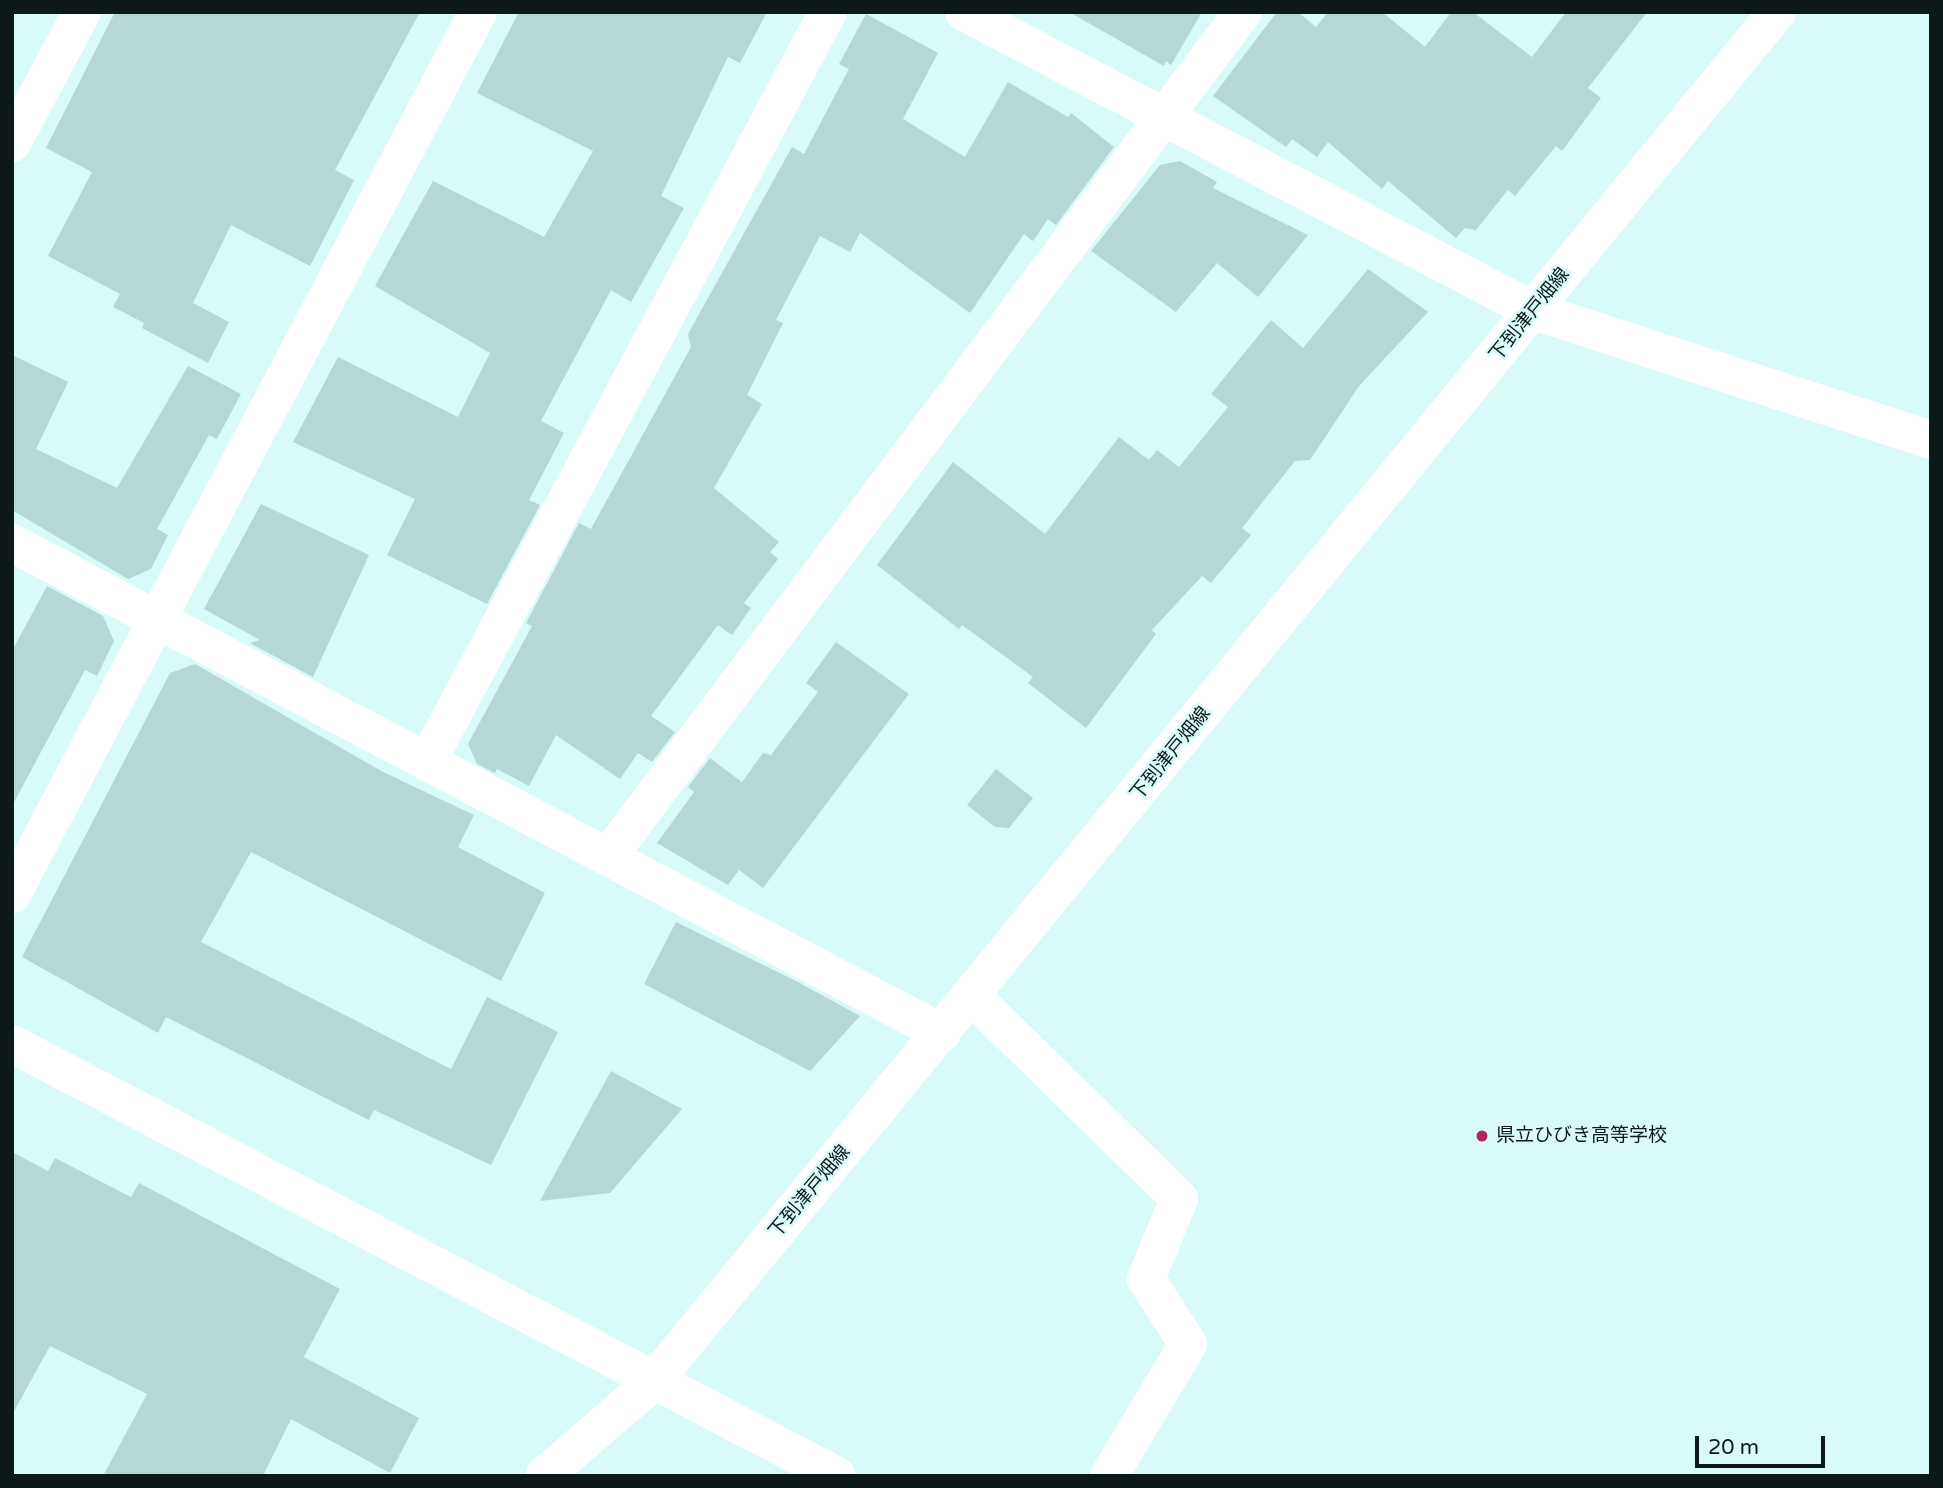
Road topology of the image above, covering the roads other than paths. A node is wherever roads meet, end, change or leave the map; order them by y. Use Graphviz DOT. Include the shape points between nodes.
graph roads {
  1 [pos="82,12"];
  2 [pos="478,12"];
  3 [pos="828,12"];
  4 [pos="964,12"];
  5 [pos="1243,12"];
  6 [pos="1777,12"];
  7 [pos="1164,119"];
  8 [pos="12,143"];
  9 [pos="1534,310"];
  10 [pos="1931,440"];
  11 [pos="12,543"];
  12 [pos="158,620"];
  13 [pos="427,762"];
  14 [pos="608,857"];
  15 [pos="12,894"];
  16 [pos="972,996"];
  17 [pos="942,1033"];
  18 [pos="12,1044"];
  19 [pos="654,1381"];
  20 [pos="544,1476"];
  21 [pos="837,1476"];
  22 [pos="1109,1476"];
  1 -- 8 [label="street"];
  2 -- 12 [label="street"];
  3 -- 13 [label="street"];
  4 -- 7 [label="street"];
  5 -- 7 [label="street"];
  6 -- 9 [label="street, 下到津戸畑線"];
  7 -- 9 [label="street"];
  7 -- 14 [label="street"];
  9 -- 10 [label="street"];
  9 -- 16 [label="street, 下到津戸畑線"];
  11 -- 12 [label="street"];
  12 -- 13 [label="street"];
  12 -- 15 [label="street"];
  13 -- 14 [label="street"];
  14 -- 17 [label="street"];
  16 -- 17 [label="street, 下到津戸畑線"];
  16 -- 22 [label="street" via="1179,1199 1146,1279 1188,1344"];
  17 -- 19 [label="street, 下到津戸畑線"];
  18 -- 19 [label="street"];
  19 -- 20 [label="street, 下到津戸畑線"];
  19 -- 21 [label="street"];
}
